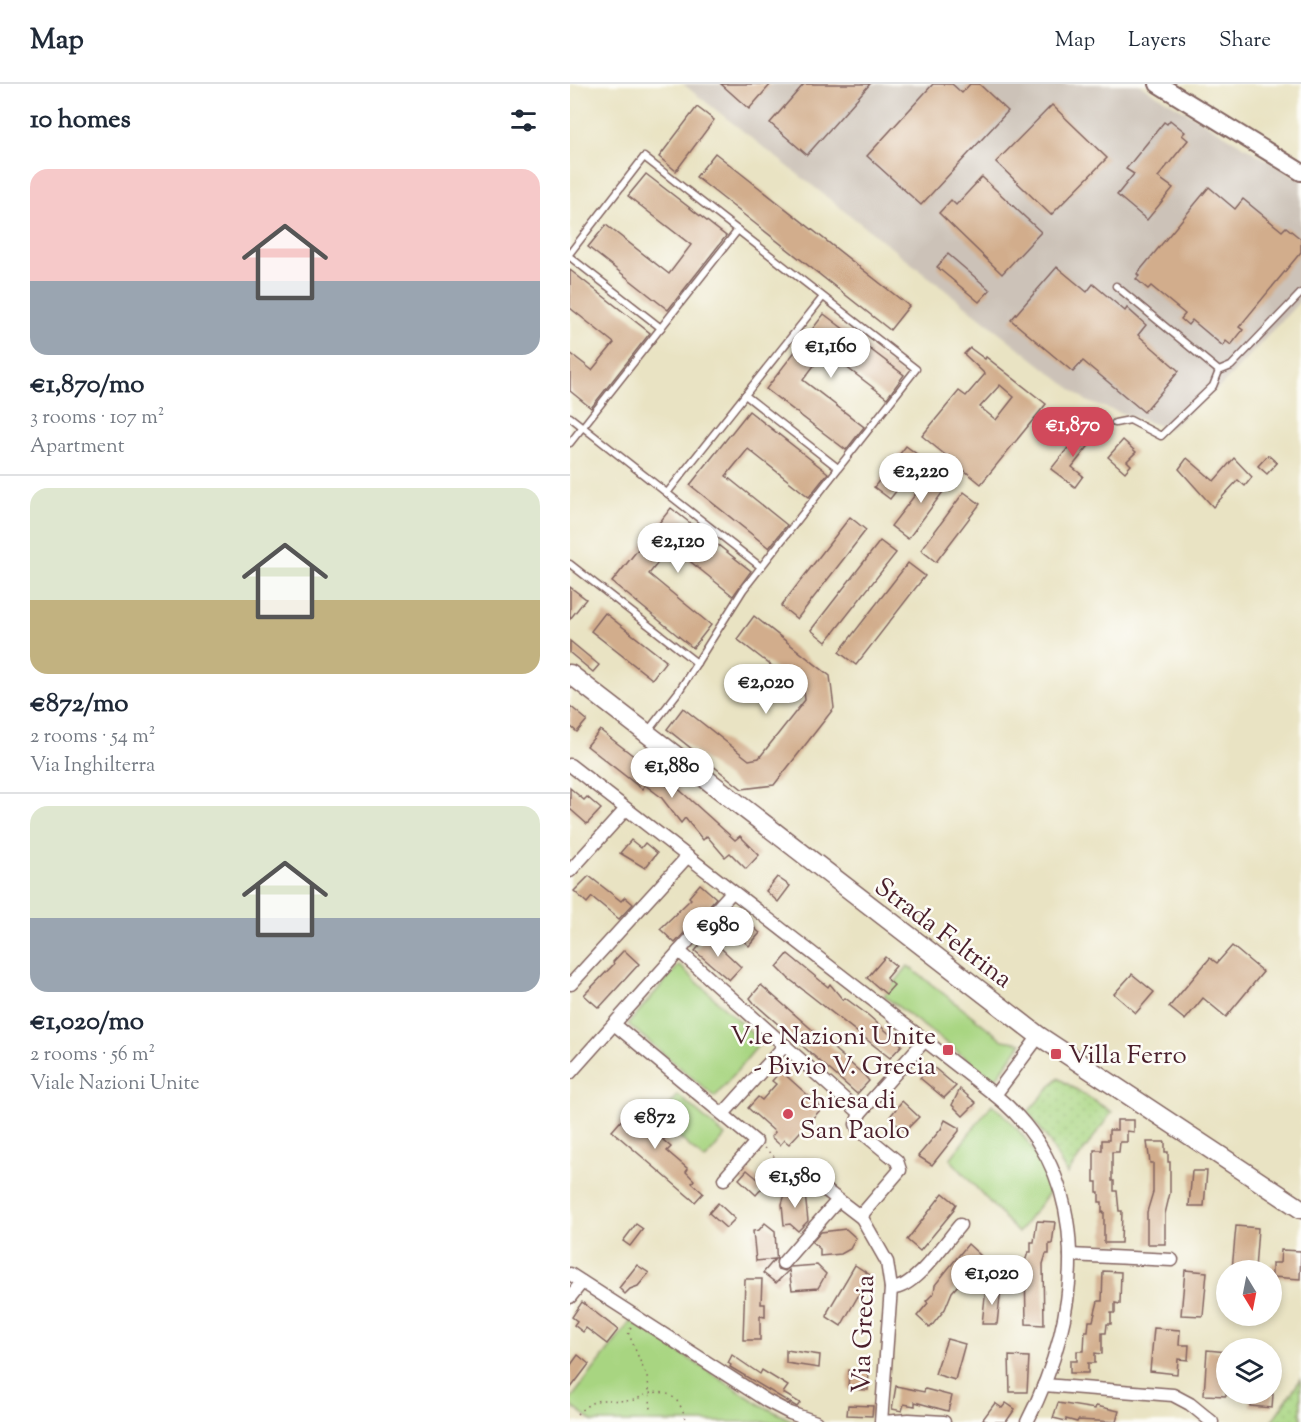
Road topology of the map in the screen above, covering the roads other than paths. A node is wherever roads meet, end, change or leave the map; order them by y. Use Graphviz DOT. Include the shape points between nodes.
graph roads {
  1 [pos="1158,84"];
  2 [pos="1301,172"];
  3 [pos="738,230"];
  4 [pos="570,255"];
  5 [pos="1116,286"];
  6 [pos="1301,293"];
  7 [pos="824,297"];
  8 [pos="661,328"];
  9 [pos="1219,371"];
  10 [pos="745,395"];
  11 [pos="570,417"];
  12 [pos="1115,423"];
  13 [pos="583,427"];
  14 [pos="570,443"];
  15 [pos="838,468"];
  16 [pos="667,493"];
  17 [pos="570,564"];
  18 [pos="761,567"];
  19 [pos="697,663"];
  20 [pos="570,674"];
  21 [pos="646,734"];
  22 [pos="570,765"];
  23 [pos="626,809"];
  24 [pos="687,857"];
  25 [pos="570,871"];
  26 [pos="732,892"];
  27 [pos="680,949"];
  28 [pos="571,984"];
  29 [pos="614,1024"];
  30 [pos="1039,1036"];
  31 [pos="925,1040"];
  32 [pos="785,1045"];
  33 [pos="570,1073"];
  34 [pos="994,1095"];
  35 [pos="860,1113"];
  36 [pos="723,1114"];
  37 [pos="806,1175"];
  38 [pos="724,1179"];
  39 [pos="838,1200"];
  40 [pos="1301,1209"];
  41 [pos="862,1218"];
  42 [pos="960,1225"];
  43 [pos="1070,1255"];
  44 [pos="1172,1260"];
  45 [pos="783,1263"];
  46 [pos="570,1274"];
  47 [pos="582,1282"];
  48 [pos="891,1288"];
  49 [pos="570,1297"];
  50 [pos="1044,1385"];
  51 [pos="816,1422"];
  52 [pos="881,1422"];
  53 [pos="944,1422"];
  54 [pos="1027,1422"];
  55 [pos="1212,1422"];
  1 -- 2 [label="main road"];
  3 -- 4 [label="lane" via="644,156"];
  3 -- 7 [label="lane"];
  3 -- 8 [label="lane"];
  4 -- 8 [label="lane"];
  5 -- 9 [label="lane"];
  6 -- 9 [label="lane" via="1231,366"];
  7 -- 10 [label="lane"];
  7 -- 15 [label="lane" via="916,369"];
  8 -- 13 [label="lane"];
  9 -- 12 [label="lane" via="1213,386 1161,436 1130,420"];
  10 -- 15 [label="lane"];
  10 -- 16 [label="lane"];
  11 -- 13 [label="lane"];
  13 -- 14 [label="lane"];
  13 -- 16 [label="lane"];
  15 -- 18 [label="lane"];
  16 -- 18 [label="lane"];
  17 -- 19 [label="lane"];
  18 -- 19 [label="lane"];
  19 -- 21 [label="lane"];
  20 -- 21 [label="main road, Strada Feltrina"];
  21 -- 30 [label="main road, Strada Feltrina"];
  22 -- 23 [label="street"];
  23 -- 24 [label="street"];
  23 -- 25 [label="street"];
  24 -- 26 [label="street"];
  24 -- 28 [label="street"];
  26 -- 27 [label="street"];
  26 -- 31 [label="street"];
  27 -- 29 [label="street"];
  27 -- 32 [label="street"];
  29 -- 33 [label="street"];
  29 -- 36 [label="street"];
  30 -- 34 [label="street"];
  30 -- 40 [label="main road, Strada Feltrina"];
  31 -- 34 [label="street"];
  31 -- 35 [label="street"];
  32 -- 35 [label="street"];
  32 -- 36 [label="street"];
  34 -- 43 [label="street" via="1024,1121 1054,1170 1067,1210"];
  35 -- 41 [label="street" via="858,1129 897,1161 900,1170"];
  36 -- 38 [label="street" via="756,1142"];
  37 -- 39 [label="street, Via Grecia"];
  39 -- 41 [label="street, Via Grecia"];
  39 -- 45 [label="street"];
  41 -- 48 [label="street, Via Grecia" via="887,1262"];
  42 -- 48 [label="street" via="915,1278"];
  43 -- 44 [label="street"];
  43 -- 50 [label="street" via="1066,1301"];
  46 -- 47 [label="street"];
  47 -- 49 [label="street"];
  47 -- 51 [label="street" via="767,1401"];
  48 -- 52 [label="street, Via Grecia"];
  50 -- 54 [label="street"];
  50 -- 55 [label="street" via="1173,1395"];
  52 -- 53 [label="street"];
}
